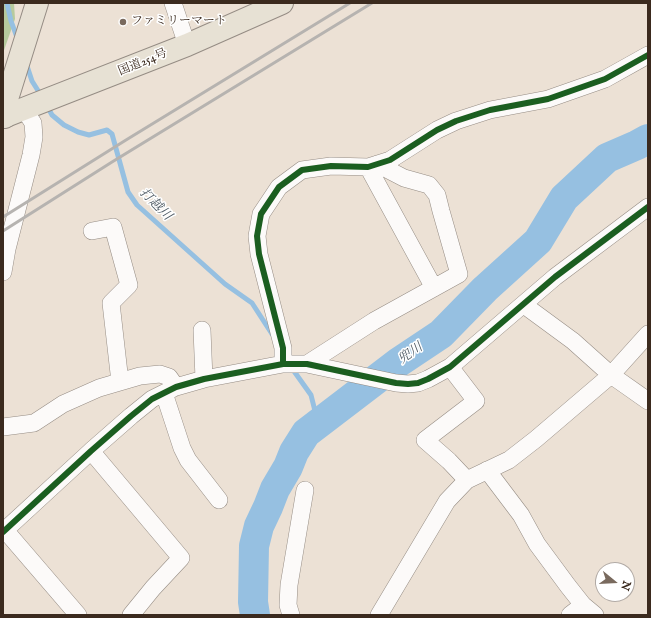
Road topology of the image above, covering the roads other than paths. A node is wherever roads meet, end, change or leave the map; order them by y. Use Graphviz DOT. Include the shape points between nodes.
graph roads {
  1 [pos="37,3"];
  2 [pos="173,3"];
  3 [pos="282,3"];
  4 [pos="187,45"];
  5 [pos="648,55"];
  6 [pos="24,109"];
  7 [pos="372,166"];
  8 [pos="648,207"];
  9 [pos="92,231"];
  10 [pos="5,250"];
  11 [pos="3,272"];
  12 [pos="434,288"];
  13 [pos="524,305"];
  14 [pos="202,330"];
  15 [pos="648,334"];
  16 [pos="283,364"];
  17 [pos="307,364"];
  18 [pos="450,367"];
  19 [pos="610,375"];
  20 [pos="204,379"];
  21 [pos="120,382"];
  22 [pos="170,390"];
  23 [pos="648,401"];
  24 [pos="3,427"];
  25 [pos="91,451"];
  26 [pos="487,470"];
  27 [pos="467,480"];
  28 [pos="305,490"];
  29 [pos="219,500"];
  30 [pos="4,531"];
  31 [pos="589,610"];
  32 [pos="78,615"];
  33 [pos="131,615"];
  34 [pos="291,615"];
  35 [pos="379,615"];
  36 [pos="570,615"];
  1 -- 6 [label="main road" via="7,99"];
  2 -- 4 [label="street"];
  3 -- 4 [label="main road, 国道254号"];
  4 -- 6 [label="main road, 国道254号"];
  5 -- 7 [label="street" via="605,79 555,96 490,110 456,121 390,160"];
  6 -- 10 [label="street" via="33,123 34,137"];
  7 -- 12 [label="street"];
  7 -- 12 [label="street" via="429,185 437,195 460,274"];
  7 -- 16 [label="street" via="331,166 302,170 279,187 261,214 257,236 259,254 283,348"];
  8 -- 13 [label="street" via="555,277"];
  9 -- 21 [label="street" via="113,227 129,285 111,303"];
  10 -- 11 [label="street"];
  12 -- 17 [label="street" via="374,321"];
  13 -- 18 [label="street"];
  13 -- 19 [label="street" via="573,341"];
  14 -- 20 [label="street"];
  15 -- 19 [label="street"];
  16 -- 17 [label="street"];
  16 -- 20 [label="street"];
  17 -- 18 [label="street" via="408,384 428,380"];
  18 -- 27 [label="street" via="476,401 425,440"];
  19 -- 23 [label="street"];
  19 -- 26 [label="street" via="509,460"];
  20 -- 22 [label="street"];
  21 -- 22 [label="street" via="160,374 169,377"];
  21 -- 24 [label="street" via="63,404 34,423"];
  22 -- 25 [label="street" via="152,399"];
  22 -- 29 [label="street" via="182,448 188,460"];
  25 -- 30 [label="street"];
  25 -- 33 [label="street" via="181,558"];
  26 -- 27 [label="street"];
  26 -- 31 [label="street" via="521,515 537,544"];
  27 -- 35 [label="street" via="447,501"];
  28 -- 34 [label="street" via="289,585 288,605"];
  30 -- 32 [label="street"];
  31 -- 36 [label="street"];
}
